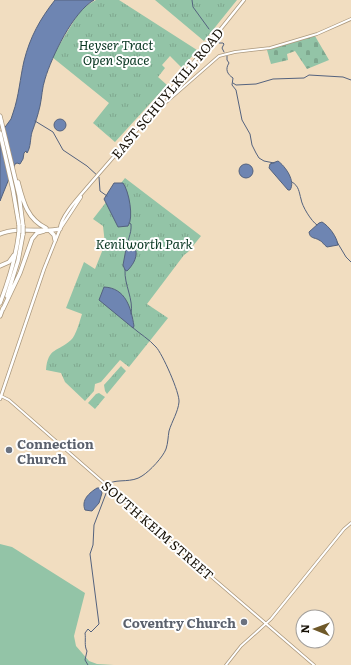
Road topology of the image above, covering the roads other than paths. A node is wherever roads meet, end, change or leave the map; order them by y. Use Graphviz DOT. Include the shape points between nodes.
graph roads {
  1 [pos="244,0"];
  2 [pos="351,19"];
  3 [pos="154,110"];
  4 [pos="0,116"];
  5 [pos="0,133"];
  6 [pos="17,183"];
  7 [pos="21,226"];
  8 [pos="60,229"];
  9 [pos="45,230"];
  10 [pos="50,231"];
  11 [pos="0,233"];
  12 [pos="20,233"];
  13 [pos="55,240"];
  14 [pos="0,266"];
  15 [pos="0,304"];
  16 [pos="3,309"];
  17 [pos="0,316"];
  18 [pos="0,398"];
  19 [pos="351,523"];
  20 [pos="266,624"];
  21 [pos="226,665"];
  22 [pos="314,665"];
  1 -- 3 [label="main road, EAST SCHUYLKILL ROAD"];
  2 -- 3 [label="street" via="317,34 270,48 223,54"];
  3 -- 8 [label="main road, EAST SCHUYLKILL ROAD" via="65,215"];
  4 -- 6 [label="highway"];
  5 -- 7 [label="highway"];
  6 -- 7 [label="highway"];
  6 -- 9 [label="highway" via="28,213"];
  7 -- 12 [label="highway, bridge"];
  8 -- 9 [label="highway"];
  8 -- 10 [label="highway"];
  8 -- 13 [label="main road, EAST SCHUYLKILL ROAD"];
  9 -- 10 [label="highway"];
  9 -- 11 [label="highway"];
  9 -- 16 [label="highway" via="37,233 32,239"];
  10 -- 13 [label="highway" via="54,233"];
  12 -- 14 [label="highway" via="12,259 6,265"];
  12 -- 15 [label="highway" via="8,283"];
  12 -- 16 [label="highway" via="20,256"];
  13 -- 18 [label="main road, EAST SCHUYLKILL ROAD"];
  16 -- 17 [label="highway"];
  18 -- 20 [label="street, SOUTH KEIM STREET" via="9,400"];
  19 -- 20 [label="street"];
  20 -- 21 [label="street" via="241,646"];
  20 -- 22 [label="street, SOUTH KEIM STREET"];
}
